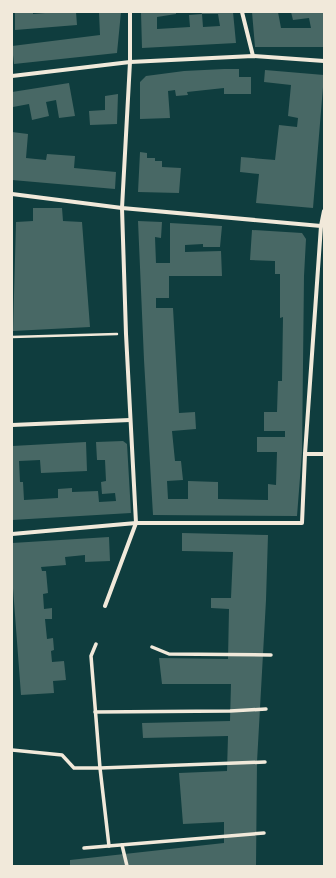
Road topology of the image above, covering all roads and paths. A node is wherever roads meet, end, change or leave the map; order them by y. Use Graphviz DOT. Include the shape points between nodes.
graph roads {
  1 [pos="130,12"];
  2 [pos="242,12"];
  3 [pos="253,56"];
  4 [pos="324,61"];
  5 [pos="130,62"];
  6 [pos="12,76"];
  7 [pos="12,194"];
  8 [pos="122,208"];
  9 [pos="324,211"];
  10 [pos="322,226"];
  11 [pos="126,334"];
  12 [pos="12,338"];
  13 [pos="130,420"];
  14 [pos="12,425"];
  15 [pos="306,454"];
  16 [pos="324,454"];
  17 [pos="136,523"];
  18 [pos="12,534"];
  19 [pos="104,606"];
  20 [pos="96,644"];
  21 [pos="152,647"];
  22 [pos="271,655"];
  23 [pos="266,709"];
  24 [pos="96,712"];
  25 [pos="12,750"];
  26 [pos="265,762"];
  27 [pos="100,768"];
  28 [pos="264,833"];
  29 [pos="122,845"];
  30 [pos="109,846"];
  31 [pos="84,848"];
  32 [pos="127,866"];
  1 -- 5 [label="street"];
  2 -- 3 [label="street"];
  3 -- 4 [label="street"];
  3 -- 5 [label="street"];
  5 -- 6 [label="street"];
  5 -- 8 [label="street"];
  7 -- 8 [label="street"];
  8 -- 10 [label="street"];
  8 -- 11 [label="street"];
  9 -- 10 [label="street"];
  10 -- 15 [label="street"];
  11 -- 12 [label="path"];
  11 -- 13 [label="street"];
  13 -- 14 [label="street"];
  13 -- 17 [label="street"];
  15 -- 16 [label="street"];
  15 -- 17 [label="street" via="302,523"];
  17 -- 18 [label="street"];
  17 -- 19 [label="street"];
  20 -- 24 [label="street" via="91,656"];
  21 -- 22 [label="street" via="169,654"];
  23 -- 24 [label="street"];
  24 -- 27 [label="street"];
  25 -- 27 [label="street" via="62,755 74,768"];
  26 -- 27 [label="street"];
  27 -- 30 [label="street"];
  28 -- 29 [label="street"];
  29 -- 30 [label="street"];
  29 -- 32 [label="street"];
  30 -- 31 [label="street"];
}
